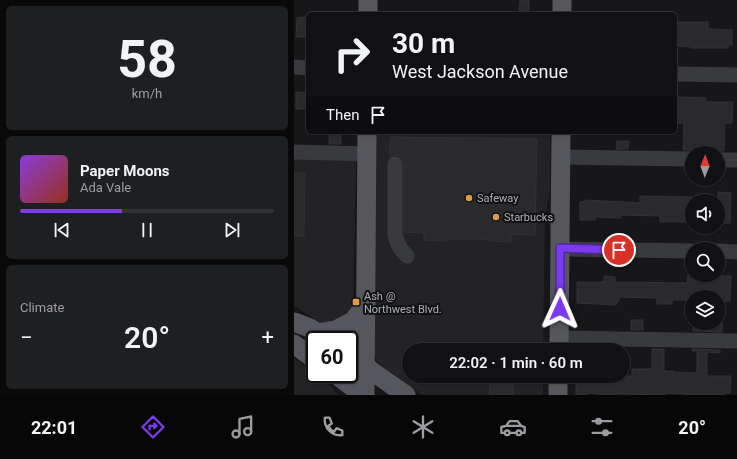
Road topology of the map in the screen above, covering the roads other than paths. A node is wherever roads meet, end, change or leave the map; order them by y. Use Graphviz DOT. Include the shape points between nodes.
graph roads {
  1 [pos="368,0"];
  2 [pos="562,0"];
  3 [pos="368,12"];
  4 [pos="562,12"];
  5 [pos="294,67"];
  6 [pos="306,68"];
  7 [pos="677,74"];
  8 [pos="737,75"];
  9 [pos="367,134"];
  10 [pos="561,134"];
  11 [pos="294,152"];
  12 [pos="367,154"];
  13 [pos="561,157"];
  14 [pos="685,160"];
  15 [pos="725,160"];
  16 [pos="737,160"];
  17 [pos="395,164"];
  18 [pos="560,248"];
  19 [pos="685,251"];
  20 [pos="725,251"];
  21 [pos="737,252"];
  22 [pos="407,256"];
  23 [pos="366,304"];
  24 [pos="294,322"];
  25 [pos="314,331"];
  26 [pos="334,331"];
  27 [pos="737,341"];
  28 [pos="559,343"];
  29 [pos="618,343"];
  30 [pos="294,344"];
  31 [pos="306,353"];
  32 [pos="358,361"];
  33 [pos="366,367"];
  34 [pos="333,383"];
  35 [pos="347,383"];
  36 [pos="558,383"];
  37 [pos="342,395"];
  38 [pos="364,395"];
  39 [pos="406,395"];
  40 [pos="558,395"];
  1 -- 3 [label="main road"];
  2 -- 4 [label="main road"];
  5 -- 6 [label="street"];
  7 -- 8 [label="street"];
  9 -- 12 [label="main road"];
  10 -- 13 [label="main road"];
  11 -- 12 [label="street"];
  12 -- 23 [label="main road"];
  13 -- 14 [label="street"];
  13 -- 18 [label="main road"];
  15 -- 16 [label="street"];
  17 -- 22 [label="street" via="395,236"];
  18 -- 19 [label="street"];
  18 -- 28 [label="main road"];
  20 -- 21 [label="street"];
  23 -- 26 [label="main road" via="353,321"];
  23 -- 33 [label="main road"];
  24 -- 25 [label="main road"];
  27 -- 29 [label="street"];
  30 -- 31 [label="main road"];
  32 -- 33 [label="main road"];
  33 -- 38 [label="main road"];
  33 -- 39 [label="main road"];
  34 -- 37 [label="main road"];
  35 -- 38 [label="main road"];
  36 -- 40 [label="main road"];
}
